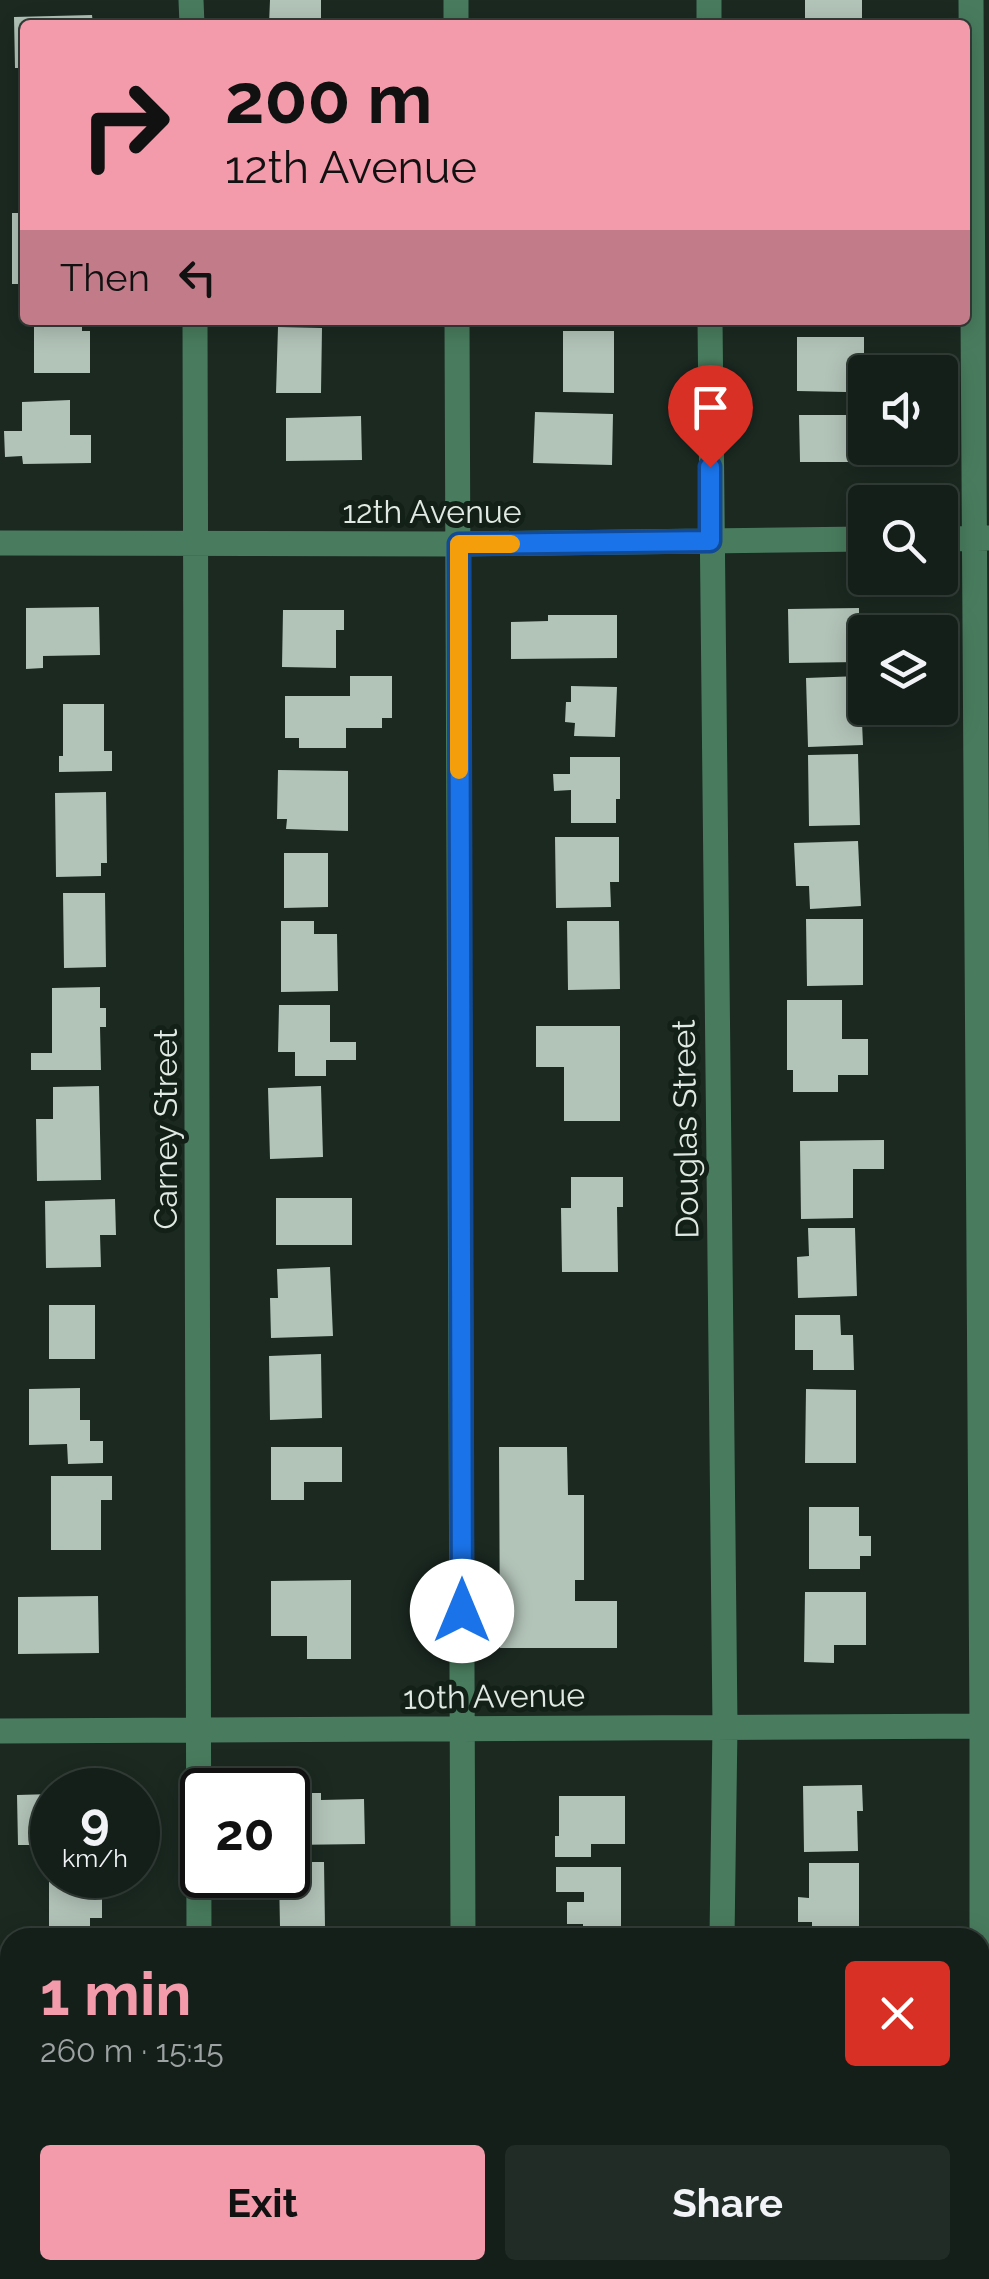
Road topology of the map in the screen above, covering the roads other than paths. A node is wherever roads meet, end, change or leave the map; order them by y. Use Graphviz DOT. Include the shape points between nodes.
graph roads {
  1 [pos="972,0"];
  2 [pos="195,325"];
  3 [pos="458,325"];
  4 [pos="710,325"];
  5 [pos="981,538"];
  6 [pos="848,539"];
  7 [pos="710,541"];
  8 [pos="0,543"];
  9 [pos="198,544"];
  10 [pos="459,544"];
  11 [pos="724,1726"];
  12 [pos="986,1726"];
  13 [pos="198,1730"];
  14 [pos="463,1730"];
  15 [pos="0,1731"];
  16 [pos="199,1928"];
  17 [pos="463,1928"];
  18 [pos="722,1928"];
  19 [pos="985,1928"];
  1 -- 5 [label="street"];
  2 -- 9 [label="street, Carney Street"];
  3 -- 10 [label="street"];
  4 -- 7 [label="street, Douglas Street"];
  5 -- 12 [label="street"];
  6 -- 7 [label="street, 12th Avenue"];
  7 -- 10 [label="street, 12th Avenue"];
  7 -- 11 [label="street, Douglas Street"];
  8 -- 9 [label="street, 12th Avenue"];
  9 -- 10 [label="street, 12th Avenue"];
  9 -- 13 [label="street, Carney Street"];
  10 -- 14 [label="street"];
  11 -- 12 [label="street, 10th Avenue"];
  11 -- 14 [label="street, 10th Avenue"];
  11 -- 18 [label="street, Douglas Street"];
  12 -- 19 [label="street"];
  13 -- 14 [label="street, 10th Avenue"];
  13 -- 15 [label="street, 10th Avenue"];
  13 -- 16 [label="street, Carney Street"];
  14 -- 17 [label="street"];
}
